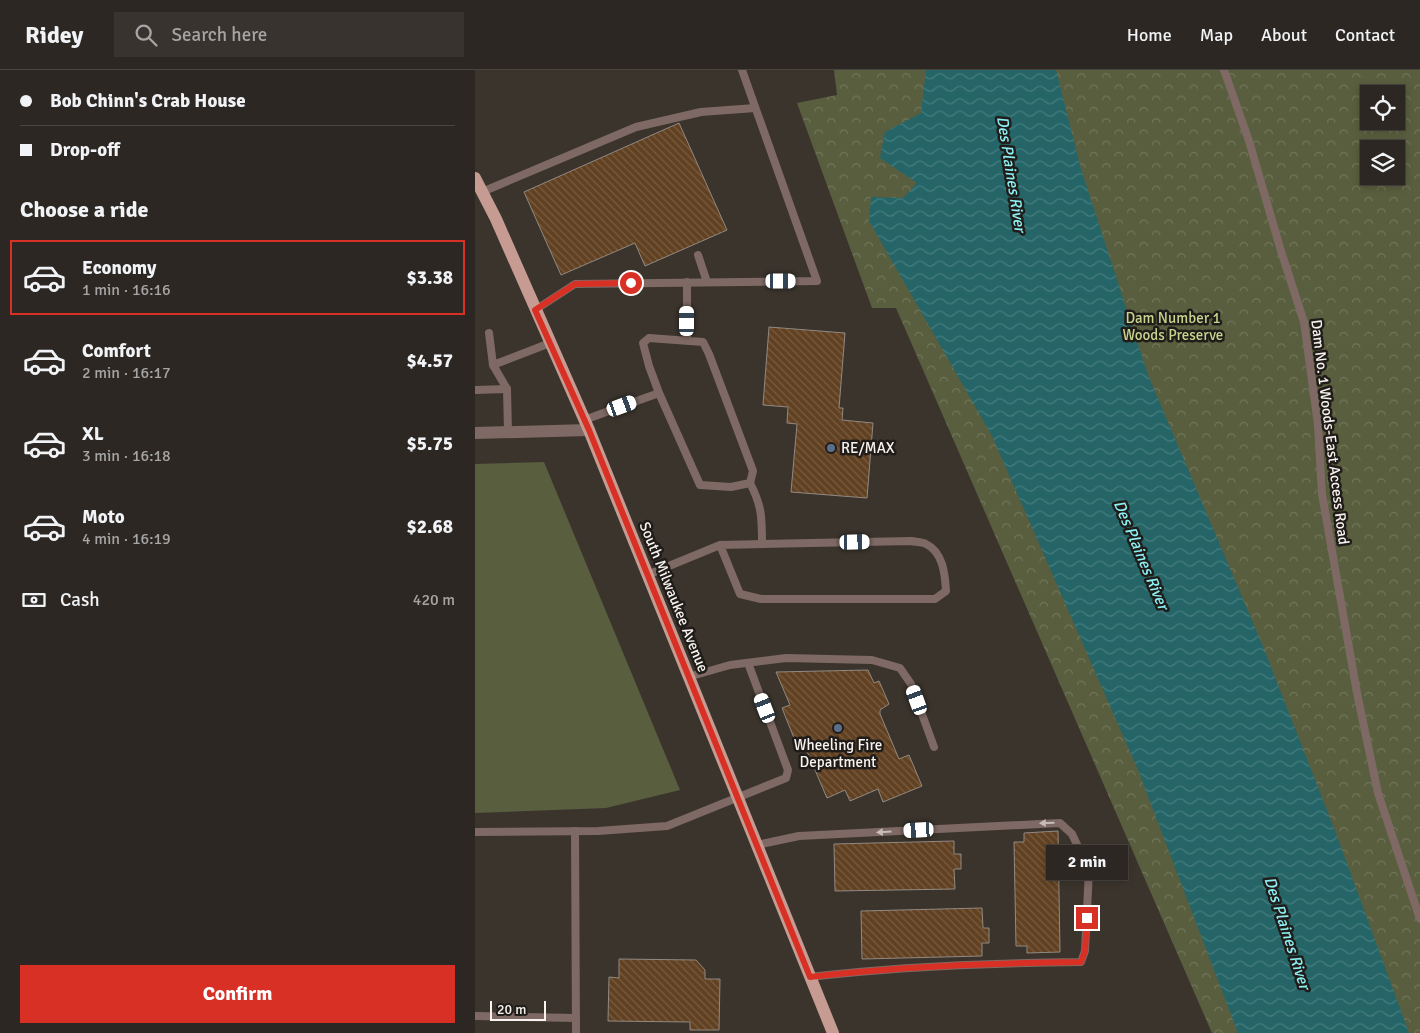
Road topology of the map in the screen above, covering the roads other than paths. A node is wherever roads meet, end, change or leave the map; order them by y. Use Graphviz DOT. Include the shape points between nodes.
graph roads {
  1 [pos="742,70"];
  2 [pos="1224,70"];
  3 [pos="755,108"];
  4 [pos="475,178"];
  5 [pos="482,192"];
  6 [pos="698,255"];
  7 [pos="687,282"];
  8 [pos="707,282"];
  9 [pos="535,310"];
  10 [pos="489,333"];
  11 [pos="687,340"];
  12 [pos="549,342"];
  13 [pos="493,364"];
  14 [pos="507,389"];
  15 [pos="475,390"];
  16 [pos="659,393"];
  17 [pos="586,425"];
  18 [pos="508,432"];
  19 [pos="475,433"];
  20 [pos="750,483"];
  21 [pos="762,544"];
  22 [pos="720,545"];
  23 [pos="647,575"];
  24 [pos="748,663"];
  25 [pos="688,676"];
  26 [pos="934,748"];
  27 [pos="737,798"];
  28 [pos="575,831"];
  29 [pos="475,832"];
  30 [pos="757,845"];
  31 [pos="1420,919"];
  32 [pos="810,977"];
  33 [pos="475,1016"];
  34 [pos="576,1018"];
  35 [pos="576,1033"];
  36 [pos="833,1033"];
  1 -- 3 [label="lane"];
  2 -- 31 [label="lane, Dam No. 1 Woods-East Access Road" via="1304,322 1318,425 1322,494 1357,694 1378,793"];
  3 -- 5 [label="lane" via="701,112 635,126"];
  3 -- 8 [label="lane" via="817,281"];
  4 -- 5 [label="main road, South Milwaukee Avenue"];
  5 -- 9 [label="main road, South Milwaukee Avenue"];
  6 -- 8 [label="lane"];
  7 -- 8 [label="lane"];
  7 -- 9 [label="lane" via="575,284"];
  7 -- 11 [label="lane"];
  9 -- 12 [label="main road, South Milwaukee Avenue"];
  10 -- 13 [label="lane"];
  11 -- 16 [label="lane" via="649,338 643,343"];
  11 -- 20 [label="lane" via="703,342 709,354 753,471"];
  12 -- 13 [label="lane"];
  12 -- 17 [label="main road, South Milwaukee Avenue"];
  13 -- 14 [label="lane"];
  14 -- 15 [label="lane"];
  14 -- 18 [label="lane"];
  16 -- 17 [label="lane"];
  16 -- 20 [label="lane" via="700,485 731,487"];
  17 -- 18 [label="street"];
  17 -- 23 [label="main road, South Milwaukee Avenue"];
  18 -- 19 [label="street"];
  20 -- 21 [label="lane" via="761,512"];
  21 -- 22 [label="lane"];
  21 -- 22 [label="lane" via="911,541 927,544 940,558 946,590 935,599 761,599 740,594"];
  22 -- 23 [label="lane"];
  23 -- 25 [label="main road, South Milwaukee Avenue"];
  24 -- 25 [label="lane"];
  24 -- 26 [label="lane" via="787,658 872,660 901,668 911,684"];
  24 -- 27 [label="lane" via="788,770 786,778"];
  25 -- 27 [label="main road, South Milwaukee Avenue"];
  27 -- 28 [label="lane" via="667,826"];
  27 -- 30 [label="main road, South Milwaukee Avenue"];
  28 -- 29 [label="lane"];
  28 -- 34 [label="lane"];
  30 -- 32 [label="main road, South Milwaukee Avenue"];
  32 -- 30 [label="lane, one-way" via="859,971 1081,962 1085,951 1089,870 1072,834 1060,823 799,836"];
  32 -- 36 [label="main road, South Milwaukee Avenue"];
  33 -- 34 [label="lane"];
  34 -- 35 [label="lane"];
}
